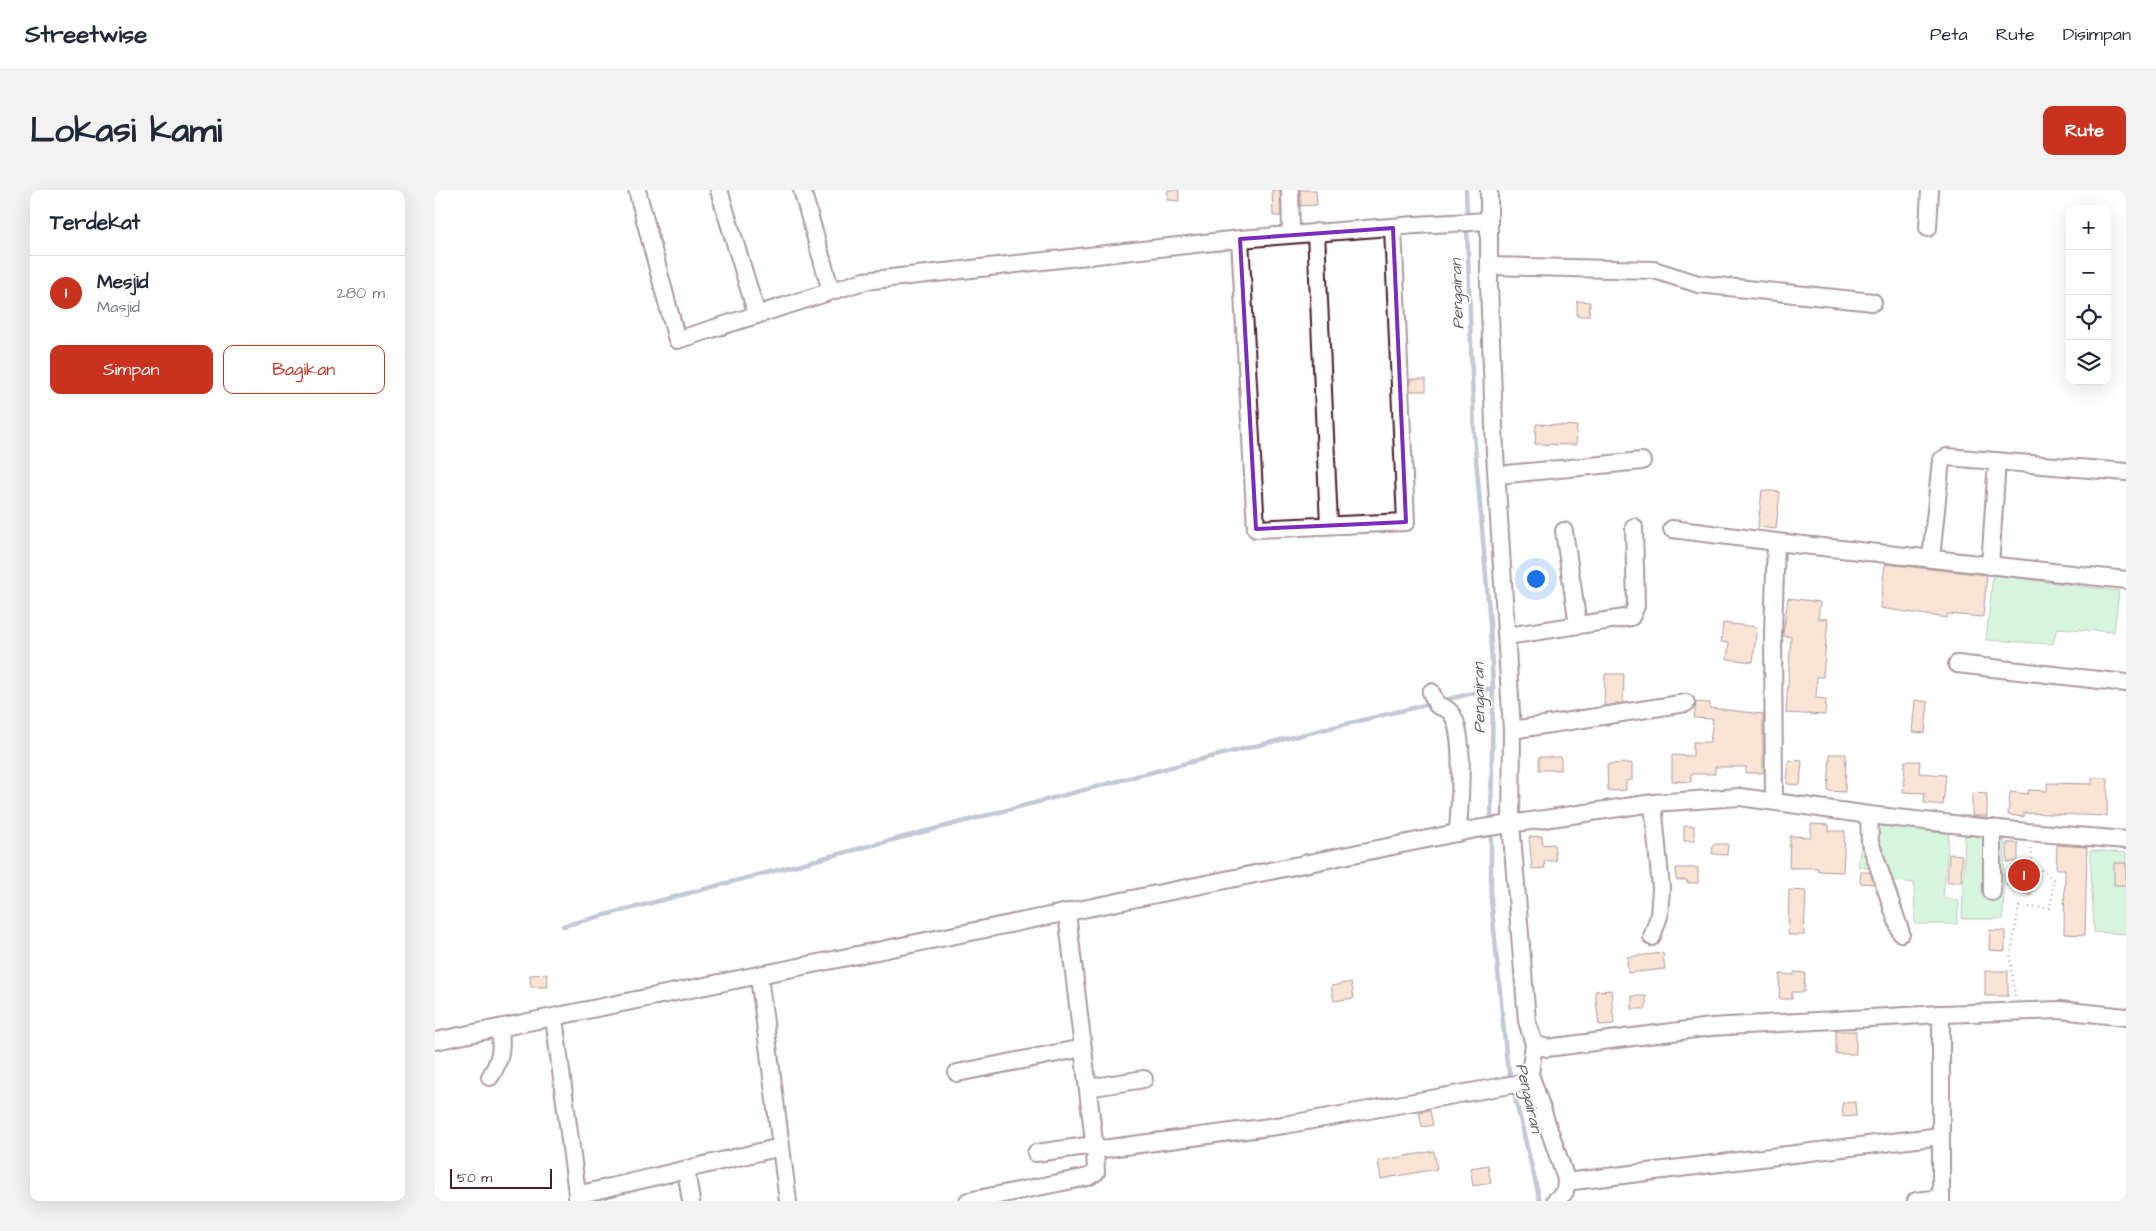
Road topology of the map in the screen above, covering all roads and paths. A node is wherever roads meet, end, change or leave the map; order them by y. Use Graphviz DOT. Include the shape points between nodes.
graph roads {
  1 [pos="637,190"];
  2 [pos="719,190"];
  3 [pos="802,190"];
  4 [pos="1290,190"];
  5 [pos="1489,190"];
  6 [pos="1930,190"];
  7 [pos="1489,221"];
  8 [pos="1393,228"];
  9 [pos="1927,228"];
  10 [pos="1315,232"];
  11 [pos="1291,234"];
  12 [pos="1241,239"];
  13 [pos="1489,266"];
  14 [pos="831,291"];
  15 [pos="1873,302"];
  16 [pos="757,315"];
  17 [pos="1642,461"];
  18 [pos="1997,462"];
  19 [pos="2126,472"];
  20 [pos="1497,475"];
  21 [pos="1329,525"];
  22 [pos="1634,528"];
  23 [pos="1672,529"];
  24 [pos="1564,531"];
  25 [pos="1776,542"];
  26 [pos="1931,559"];
  27 [pos="1991,566"];
  28 [pos="2126,580"];
  29 [pos="1577,625"];
  30 [pos="1507,636"];
  31 [pos="1957,664"];
  32 [pos="2126,683"];
  33 [pos="1434,698"];
  34 [pos="1686,703"];
  35 [pos="1512,730"];
  36 [pos="1774,800"];
  37 [pos="1653,803"];
  38 [pos="1869,815"];
  39 [pos="1507,824"];
  40 [pos="1992,828"];
  41 [pos="2027,832"];
  42 [pos="1458,833"];
  43 [pos="2126,840"];
  44 [pos="1992,892"];
  45 [pos="1067,913"];
  46 [pos="1901,933"];
  47 [pos="1652,937"];
  48 [pos="759,976"];
  49 [pos="2017,1011"];
  50 [pos="1941,1014"];
  51 [pos="2126,1017"];
  52 [pos="554,1018"];
  53 [pos="500,1028"];
  54 [pos="435,1041"];
  55 [pos="1534,1044"];
  56 [pos="1083,1048"];
  57 [pos="957,1073"];
  58 [pos="490,1077"];
  59 [pos="1144,1079"];
  60 [pos="1517,1082"];
  61 [pos="1088,1088"];
  62 [pos="1941,1136"];
  63 [pos="781,1147"];
  64 [pos="1095,1148"];
  65 [pos="1036,1153"];
  66 [pos="686,1170"];
  67 [pos="1566,1182"];
  68 [pos="578,1198"];
  69 [pos="1941,1200"];
  70 [pos="691,1201"];
  71 [pos="788,1201"];
  72 [pos="968,1201"];
  73 [pos="1555,1201"];
  74 [pos="1915,1201"];
  1 -- 16 [label="street" via="677,340"];
  2 -- 16 [label="street"];
  3 -- 14 [label="street"];
  4 -- 11 [label="street"];
  5 -- 7 [label="street"];
  6 -- 9 [label="street"];
  7 -- 8 [label="street"];
  7 -- 13 [label="street"];
  8 -- 10 [label="street"];
  8 -- 21 [label="street" via="1406,522"];
  10 -- 11 [label="street"];
  10 -- 21 [label="street"];
  11 -- 12 [label="street"];
  12 -- 14 [label="street" via="864,281"];
  12 -- 21 [label="street" via="1257,529"];
  13 -- 15 [label="street" via="1654,270 1698,284"];
  13 -- 20 [label="street"];
  14 -- 16 [label="street"];
  17 -- 20 [label="street"];
  18 -- 19 [label="street"];
  18 -- 26 [label="street" via="1947,457 1941,460"];
  18 -- 27 [label="street"];
  20 -- 30 [label="street"];
  22 -- 29 [label="street" via="1636,606 1633,614 1626,618"];
  23 -- 25 [label="street"];
  24 -- 29 [label="street"];
  25 -- 26 [label="street"];
  25 -- 36 [label="street"];
  26 -- 27 [label="street"];
  27 -- 28 [label="street"];
  29 -- 30 [label="street"];
  30 -- 35 [label="street"];
  31 -- 32 [label="street"];
  33 -- 42 [label="street" via="1449,710 1458,725 1461,742"];
  34 -- 35 [label="street"];
  35 -- 39 [label="street"];
  36 -- 37 [label="street" via="1740,797"];
  36 -- 38 [label="street"];
  37 -- 39 [label="street"];
  37 -- 47 [label="street" via="1661,888 1659,916"];
  38 -- 40 [label="street"];
  38 -- 46 [label="street" via="1872,848"];
  39 -- 42 [label="street"];
  39 -- 55 [label="street" via="1527,1021"];
  40 -- 41 [label="street"];
  40 -- 44 [label="street"];
  41 -- 43 [label="street"];
  41 -- 49 [label="path" via="2033,863 2054,880 2050,908 2019,906 2010,958"];
  42 -- 45 [label="street"];
  45 -- 48 [label="street"];
  45 -- 56 [label="street"];
  48 -- 52 [label="street"];
  48 -- 63 [label="street"];
  49 -- 50 [label="street"];
  49 -- 51 [label="street" via="2059,1010"];
  50 -- 55 [label="street" via="1711,1027 1547,1048"];
  50 -- 62 [label="street"];
  52 -- 53 [label="street"];
  52 -- 68 [label="street"];
  53 -- 54 [label="street"];
  53 -- 58 [label="street" via="501,1056"];
  55 -- 60 [label="street"];
  56 -- 57 [label="street"];
  56 -- 61 [label="street"];
  59 -- 61 [label="street"];
  60 -- 64 [label="street" via="1285,1125"];
  60 -- 67 [label="street"];
  61 -- 64 [label="street"];
  62 -- 67 [label="street"];
  62 -- 69 [label="street"];
  63 -- 66 [label="street"];
  63 -- 71 [label="street"];
  64 -- 65 [label="street"];
  64 -- 72 [label="street" via="1096,1172 1088,1177"];
  66 -- 68 [label="street"];
  66 -- 70 [label="street"];
  67 -- 73 [label="street" via="1565,1192"];
  69 -- 74 [label="street"];
}
